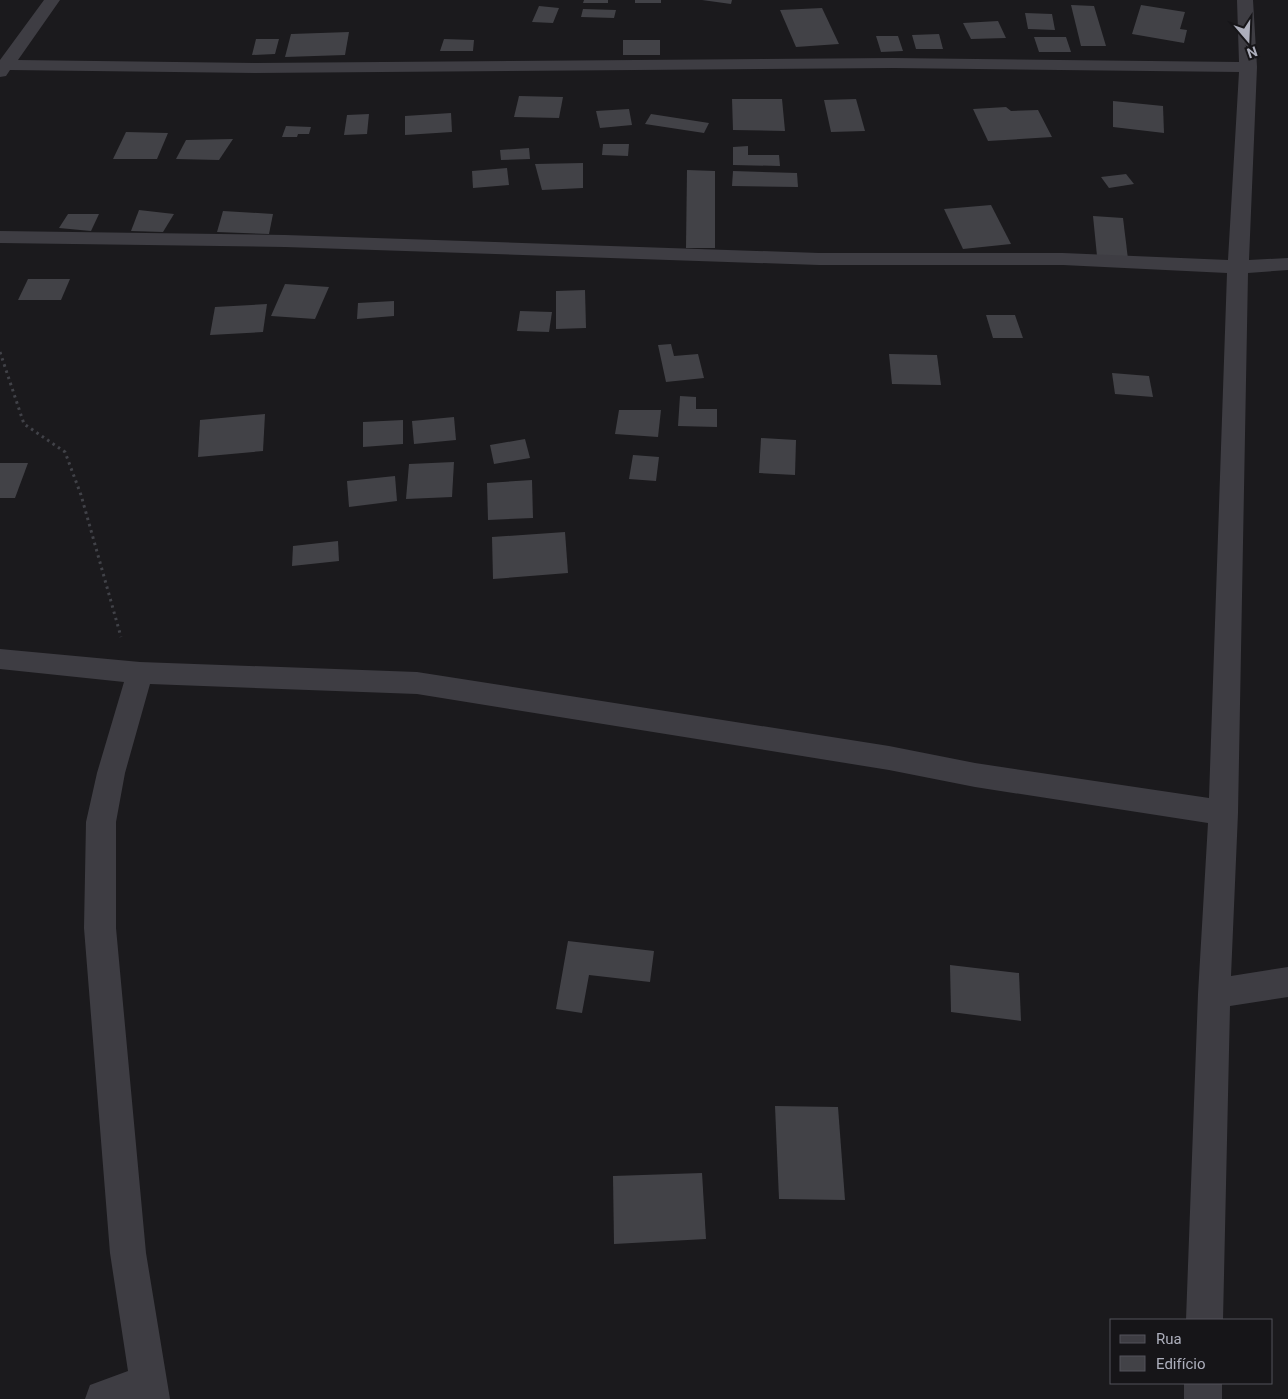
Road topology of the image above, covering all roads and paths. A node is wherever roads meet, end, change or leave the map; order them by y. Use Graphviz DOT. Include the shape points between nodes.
graph roads {
  1 [pos="52,0"];
  2 [pos="1244,0"];
  3 [pos="2,67"];
  4 [pos="1248,67"];
  5 [pos="0,237"];
  6 [pos="1288,264"];
  7 [pos="1238,268"];
  8 [pos="0,352"];
  9 [pos="0,659"];
  10 [pos="140,673"];
  11 [pos="1223,812"];
  12 [pos="1288,982"];
  13 [pos="1214,994"];
  14 [pos="1205,1319"];
  15 [pos="1203,1384"];
  16 [pos="149,1391"];
  17 [pos="104,1399"];
  18 [pos="1203,1399"];
  1 -- 3 [label="street"];
  2 -- 4 [label="street"];
  3 -- 4 [label="street" via="893,63"];
  4 -- 7 [label="street"];
  5 -- 7 [label="street" via="285,242 819,259 1063,259"];
  6 -- 7 [label="street"];
  7 -- 11 [label="street"];
  8 -- 10 [label="path" via="24,424 65,452 81,494 123,642"];
  9 -- 10 [label="street"];
  10 -- 11 [label="street" via="417,683 975,775"];
  10 -- 16 [label="street" via="101,822 100,928 127,1243"];
  11 -- 13 [label="street"];
  12 -- 13 [label="street"];
  13 -- 14 [label="street"];
  15 -- 18 [label="street"];
  16 -- 17 [label="street"];
}
